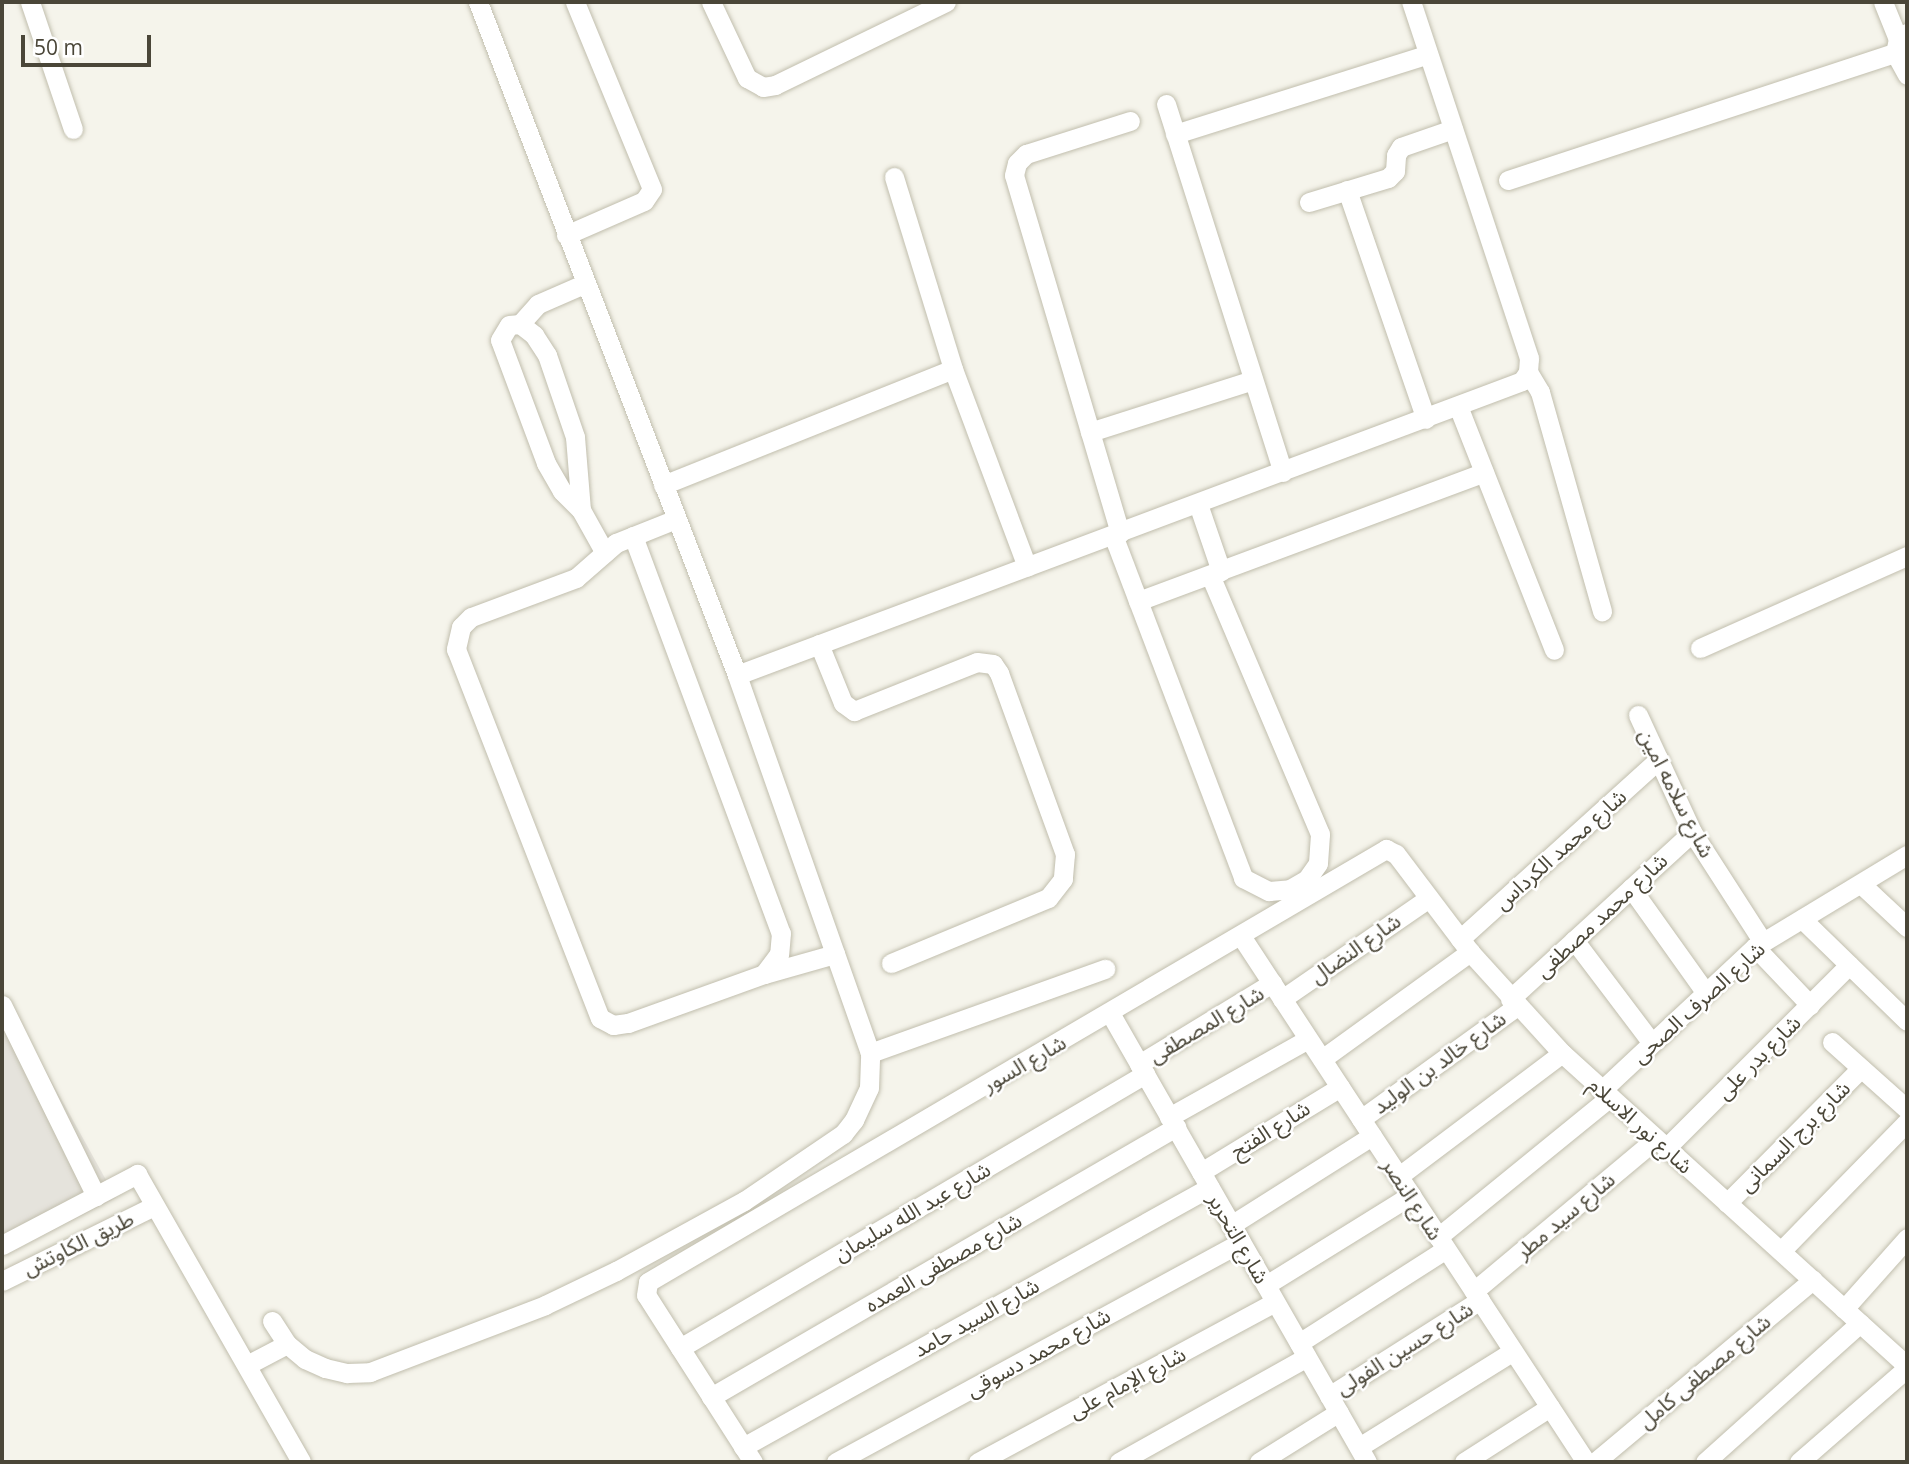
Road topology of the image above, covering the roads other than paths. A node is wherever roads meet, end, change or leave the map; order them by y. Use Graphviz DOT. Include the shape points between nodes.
graph roads {
  1 [pos="30,2"];
  2 [pos="478,2"];
  3 [pos="575,2"];
  4 [pos="711,2"];
  5 [pos="946,2"];
  6 [pos="1411,2"];
  7 [pos="1884,2"];
  8 [pos="1900,42"];
  9 [pos="1428,54"];
  10 [pos="1907,75"];
  11 [pos="1166,104"];
  12 [pos="1130,121"];
  13 [pos="73,129"];
  14 [pos="1453,129"];
  15 [pos="1175,134"];
  16 [pos="894,177"];
  17 [pos="1508,180"];
  18 [pos="1347,190"];
  19 [pos="1309,202"];
  20 [pos="566,235"];
  21 [pos="584,284"];
  22 [pos="520,324"];
  23 [pos="953,369"];
  24 [pos="1528,372"];
  25 [pos="1254,380"];
  26 [pos="1458,406"];
  27 [pos="1426,418"];
  28 [pos="1090,432"];
  29 [pos="1283,472"];
  30 [pos="1484,472"];
  31 [pos="663,485"];
  32 [pos="1198,504"];
  33 [pos="581,510"];
  34 [pos="676,519"];
  35 [pos="1116,534"];
  36 [pos="633,536"];
  37 [pos="605,553"];
  38 [pos="1907,556"];
  39 [pos="1027,567"];
  40 [pos="1216,573"];
  41 [pos="1138,601"];
  42 [pos="1602,611"];
  43 [pos="819,645"];
  44 [pos="1700,648"];
  45 [pos="1554,650"];
  46 [pos="737,675"];
  47 [pos="1638,715"];
  48 [pos="1659,759"];
  49 [pos="1692,832"];
  50 [pos="1907,855"];
  51 [pos="1401,861"];
  52 [pos="1861,884"];
  53 [pos="1631,888"];
  54 [pos="1429,898"];
  55 [pos="1802,919"];
  56 [pos="1907,927"];
  57 [pos="1241,936"];
  58 [pos="1574,940"];
  59 [pos="1759,944"];
  60 [pos="1465,946"];
  61 [pos="835,954"];
  62 [pos="891,963"];
  63 [pos="1849,965"];
  64 [pos="1105,969"];
  65 [pos="764,974"];
  66 [pos="1277,991"];
  67 [pos="1706,993"];
  68 [pos="1513,1002"];
  69 [pos="2,1005"];
  70 [pos="1810,1005"];
  71 [pos="1110,1013"];
  72 [pos="1907,1021"];
  73 [pos="1308,1039"];
  74 [pos="1832,1042"];
  75 [pos="1652,1043"];
  76 [pos="870,1053"];
  77 [pos="1562,1053"];
  78 [pos="1322,1059"];
  79 [pos="1861,1068"];
  80 [pos="1142,1069"];
  81 [pos="1340,1087"];
  82 [pos="1606,1093"];
  83 [pos="1907,1109"];
  84 [pos="1361,1119"];
  85 [pos="1173,1122"];
  86 [pos="1907,1122"];
  87 [pos="1373,1136"];
  88 [pos="1661,1144"];
  89 [pos="1399,1176"];
  90 [pos="1205,1180"];
  91 [pos="1411,1195"];
  92 [pos="96,1196"];
  93 [pos="1727,1203"];
  94 [pos="154,1206"];
  95 [pos="1236,1233"];
  96 [pos="1907,1238"];
  97 [pos="1442,1243"];
  98 [pos="2,1245"];
  99 [pos="1781,1251"];
  100 [pos="1813,1280"];
  101 [pos="2,1281"];
  102 [pos="1271,1294"];
  103 [pos="1477,1296"];
  104 [pos="1844,1309"];
  105 [pos="272,1321"];
  106 [pos="1860,1323"];
  107 [pos="287,1344"];
  108 [pos="680,1348"];
  109 [pos="1303,1350"];
  110 [pos="1513,1351"];
  111 [pos="247,1365"];
  112 [pos="1907,1367"];
  113 [pos="711,1397"];
  114 [pos="1334,1404"];
  115 [pos="1550,1407"];
  116 [pos="748,1454"];
  117 [pos="1363,1455"];
  118 [pos="301,1462"];
  119 [pos="836,1462"];
  120 [pos="978,1462"];
  121 [pos="1119,1462"];
  122 [pos="1259,1462"];
  123 [pos="1464,1462"];
  124 [pos="1586,1462"];
  125 [pos="1595,1462"];
  126 [pos="1705,1462"];
  127 [pos="1799,1462"];
  1 -- 13 [label="street"];
  2 -- 20 [label="street"];
  3 -- 20 [label="street" via="652,188 644,201"];
  4 -- 5 [label="street" via="747,78 763,87"];
  6 -- 9 [label="street"];
  7 -- 8 [label="street"];
  8 -- 10 [label="street"];
  8 -- 17 [label="street"];
  9 -- 14 [label="street"];
  9 -- 15 [label="street"];
  11 -- 15 [label="street"];
  12 -- 28 [label="street" via="1031,152 1017,163 1014,174"];
  14 -- 18 [label="street" via="1405,144 1398,151 1393,175"];
  14 -- 24 [label="street" via="1529,358"];
  15 -- 25 [label="street"];
  16 -- 23 [label="street"];
  18 -- 19 [label="street"];
  18 -- 27 [label="street"];
  20 -- 21 [label="street"];
  21 -- 22 [label="street" via="538,304"];
  21 -- 31 [label="street"];
  22 -- 33 [label="street" via="547,355 572,425"];
  22 -- 33 [label="street" via="509,325 500,340 546,463 562,491"];
  23 -- 31 [label="street"];
  23 -- 39 [label="street"];
  24 -- 26 [label="street" via="1517,384"];
  24 -- 42 [label="street" via="1540,392"];
  25 -- 28 [label="street"];
  25 -- 29 [label="street"];
  26 -- 27 [label="street"];
  26 -- 30 [label="street"];
  27 -- 29 [label="street"];
  28 -- 35 [label="street"];
  29 -- 32 [label="street"];
  30 -- 40 [label="street"];
  30 -- 45 [label="street"];
  31 -- 34 [label="street"];
  32 -- 35 [label="street"];
  32 -- 40 [label="street"];
  33 -- 37 [label="street"];
  34 -- 36 [label="street"];
  34 -- 46 [label="street"];
  35 -- 39 [label="street"];
  35 -- 41 [label="street"];
  36 -- 37 [label="street"];
  36 -- 65 [label="street" via="781,933 779,954"];
  37 -- 65 [label="street" via="576,578 471,617 461,627 456,649 600,1018 621,1025"];
  38 -- 44 [label="street"];
  39 -- 43 [label="street"];
  40 -- 41 [label="street"];
  40 -- 41 [label="street" via="1320,834 1318,863 1307,879 1290,890 1269,891 1243,878"];
  43 -- 46 [label="street"];
  43 -- 62 [label="street" via="843,703 854,710 977,662 993,664 1065,854 1063,879 1048,898"];
  46 -- 61 [label="street"];
  47 -- 48 [label="street, شارع سلامه امين"];
  48 -- 49 [label="street, شارع سلامه امين"];
  48 -- 60 [label="street, شارع محمد الكرداس"];
  49 -- 53 [label="street, شارع محمد مصطفى"];
  49 -- 59 [label="street, شارع سلامه امين"];
  50 -- 52 [label="street, شارع الصرف الصحى"];
  51 -- 54 [label="street, شارع نور الاسلام"];
  51 -- 57 [label="street, شارع السور" via="1390,850 1381,850"];
  52 -- 55 [label="street, شارع الصرف الصحى"];
  52 -- 56 [label="street"];
  53 -- 58 [label="street, شارع محمد مصطفى"];
  53 -- 67 [label="street"];
  54 -- 60 [label="street, شارع نور الاسلام"];
  54 -- 66 [label="street, شارع النضال"];
  55 -- 59 [label="street, شارع الصرف الصحى"];
  55 -- 63 [label="street"];
  57 -- 66 [label="street, شارع النصر"];
  57 -- 71 [label="street, شارع السور"];
  58 -- 68 [label="street, شارع محمد مصطفى"];
  58 -- 75 [label="street"];
  59 -- 67 [label="street, شارع الصرف الصحى"];
  59 -- 70 [label="street, شارع سلامه امين"];
  60 -- 68 [label="street, شارع نور الاسلام"];
  60 -- 78 [label="street, شارع محمد الكرداس"];
  61 -- 65 [label="street"];
  61 -- 76 [label="street"];
  63 -- 70 [label="street, شارع بدر على"];
  63 -- 72 [label="street"];
  64 -- 76 [label="street"];
  66 -- 73 [label="street, شارع النصر"];
  66 -- 80 [label="street, شارع المصطفى"];
  67 -- 75 [label="street, شارع الصرف الصحى"];
  68 -- 77 [label="street, شارع نور الاسلام"];
  68 -- 84 [label="street, شارع خالد بن الوليد"];
  69 -- 92 [label="street"];
  70 -- 88 [label="street, شارع بدر على"];
  71 -- 80 [label="street, شارع التحرير"];
  71 -- 108 [label="street, شارع السور" via="651,1279 645,1286 646,1295"];
  73 -- 78 [label="street, شارع النصر"];
  73 -- 85 [label="street, شارع مصطفى العمده"];
  74 -- 79 [label="street"];
  75 -- 82 [label="street, شارع الصرف الصحى"];
  76 -- 107 [label="street" via="866,1096 843,1134 744,1200 616,1271 545,1305 370,1371 325,1368"];
  77 -- 82 [label="street, شارع نور الاسلام"];
  77 -- 89 [label="street"];
  78 -- 81 [label="street, شارع النصر"];
  79 -- 83 [label="street"];
  79 -- 93 [label="street, شارع برج السمانى"];
  80 -- 85 [label="street, شارع التحرير"];
  80 -- 108 [label="street, شارع عبد الله سليمان"];
  81 -- 84 [label="street, شارع النصر"];
  81 -- 90 [label="street, شارع الفتح"];
  82 -- 88 [label="street, شارع نور الاسلام"];
  82 -- 97 [label="street, شارع الصرف الصحى"];
  84 -- 87 [label="street, شارع النصر"];
  85 -- 90 [label="street, شارع التحرير"];
  85 -- 113 [label="street, شارع مصطفى العمده"];
  86 -- 99 [label="street"];
  87 -- 89 [label="street, شارع النصر"];
  87 -- 95 [label="street, شارع محمد دسوقى"];
  88 -- 93 [label="street, شارع نور الاسلام"];
  88 -- 103 [label="street, شارع سيد مطر"];
  89 -- 91 [label="street, شارع النصر"];
  90 -- 95 [label="street, شارع التحرير"];
  90 -- 116 [label="street, شارع السيد حامد"];
  91 -- 97 [label="street, شارع النصر"];
  91 -- 102 [label="street, شارع الإمام على"];
  92 -- 94 [label="street" via="137,1174"];
  92 -- 98 [label="street"];
  93 -- 99 [label="street, شارع نور الاسلام"];
  94 -- 101 [label="street, طريق الكاوتش"];
  94 -- 111 [label="street"];
  95 -- 102 [label="street, شارع التحرير"];
  95 -- 119 [label="street, شارع محمد دسوقى"];
  96 -- 104 [label="street"];
  97 -- 103 [label="street, شارع النصر"];
  97 -- 109 [label="street, شارع الصرف الصحى"];
  99 -- 100 [label="street, شارع نور الاسلام"];
  100 -- 104 [label="street, شارع نور الاسلام"];
  100 -- 125 [label="street, شارع مصطفى كامل"];
  102 -- 109 [label="street, شارع التحرير"];
  102 -- 120 [label="street, شارع الإمام على"];
  103 -- 110 [label="street, شارع النصر"];
  103 -- 114 [label="street, شارع حسين الفولى"];
  104 -- 106 [label="street, شارع نور الاسلام"];
  105 -- 107 [label="street"];
  106 -- 112 [label="street, شارع نور الاسلام"];
  106 -- 126 [label="street"];
  107 -- 111 [label="street"];
  108 -- 113 [label="street"];
  109 -- 114 [label="street, شارع التحرير"];
  109 -- 121 [label="street, شارع الصرف الصحى"];
  110 -- 115 [label="street, شارع النصر"];
  110 -- 117 [label="street"];
  111 -- 118 [label="street"];
  112 -- 127 [label="street"];
  113 -- 116 [label="street"];
  114 -- 117 [label="street, شارع التحرير"];
  114 -- 122 [label="street, شارع حسين الفولى"];
  115 -- 123 [label="street"];
  115 -- 124 [label="street, شارع النصر"];
}
